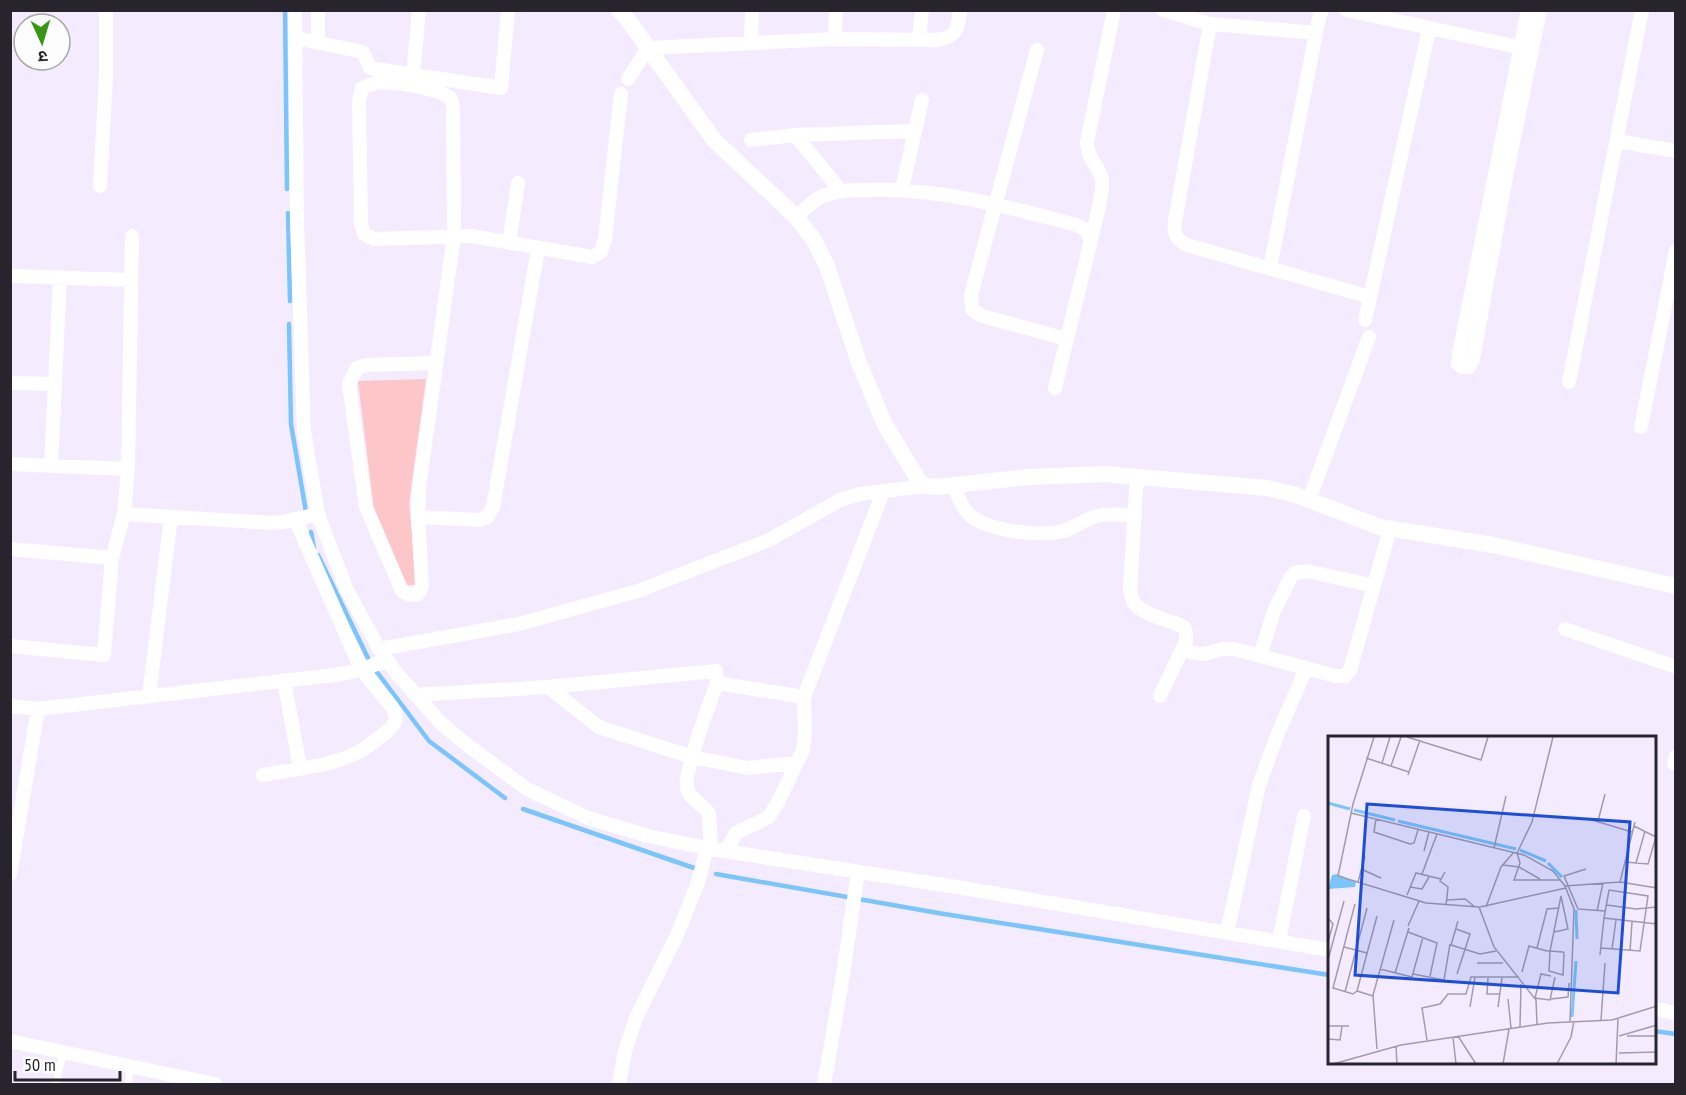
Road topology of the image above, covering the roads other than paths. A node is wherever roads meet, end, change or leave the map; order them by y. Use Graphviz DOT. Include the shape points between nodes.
graph roads {
  1 [pos="106,10"];
  2 [pos="295,10"];
  3 [pos="318,10"];
  4 [pos="420,10"];
  5 [pos="508,10"];
  6 [pos="752,10"];
  7 [pos="836,10"];
  8 [pos="922,10"];
  9 [pos="960,10"];
  10 [pos="1114,10"];
  11 [pos="1163,10"];
  12 [pos="1322,10"];
  13 [pos="1346,10"];
  14 [pos="1528,10"];
  15 [pos="1540,10"];
  16 [pos="1642,10"];
  17 [pos="625,14"];
  18 [pos="1210,24"];
  19 [pos="1429,29"];
  20 [pos="1316,33"];
  21 [pos="296,39"];
  22 [pos="835,39"];
  23 [pos="920,39"];
  24 [pos="318,43"];
  25 [pos="751,43"];
  26 [pos="648,48"];
  27 [pos="1527,49"];
  28 [pos="1037,50"];
  29 [pos="413,75"];
  30 [pos="628,79"];
  31 [pos="621,94"];
  32 [pos="922,100"];
  33 [pos="914,131"];
  34 [pos="795,135"];
  35 [pos="751,140"];
  36 [pos="1617,141"];
  37 [pos="1676,151"];
  38 [pos="518,183"];
  39 [pos="100,186"];
  40 [pos="902,189"];
  41 [pos="841,191"];
  42 [pos="995,204"];
  43 [pos="796,217"];
  44 [pos="132,236"];
  45 [pos="454,236"];
  46 [pos="1090,240"];
  47 [pos="509,243"];
  48 [pos="538,249"];
  49 [pos="1676,251"];
  50 [pos="1270,268"];
  51 [pos="10,276"];
  52 [pos="60,277"];
  53 [pos="130,280"];
  54 [pos="1370,297"];
  55 [pos="1365,320"];
  56 [pos="1369,337"];
  57 [pos="1066,339"];
  58 [pos="436,363"];
  59 [pos="1569,382"];
  60 [pos="10,383"];
  61 [pos="55,384"];
  62 [pos="1055,388"];
  63 [pos="1641,427"];
  64 [pos="10,464"];
  65 [pos="51,466"];
  66 [pos="129,470"];
  67 [pos="1137,476"];
  68 [pos="953,485"];
  69 [pos="925,486"];
  70 [pos="883,492"];
  71 [pos="1309,500"];
  72 [pos="123,514"];
  73 [pos="318,514"];
  74 [pos="1135,516"];
  75 [pos="171,517"];
  76 [pos="418,517"];
  77 [pos="295,519"];
  78 [pos="1390,529"];
  79 [pos="10,549"];
  80 [pos="112,558"];
  81 [pos="1374,586"];
  82 [pos="1676,586"];
  83 [pos="1565,629"];
  84 [pos="10,646"];
  85 [pos="1182,649"];
  86 [pos="383,655"];
  87 [pos="1260,656"];
  88 [pos="1676,667"];
  89 [pos="361,669"];
  90 [pos="1306,669"];
  91 [pos="284,680"];
  92 [pos="717,683"];
  93 [pos="548,687"];
  94 [pos="415,695"];
  95 [pos="149,696"];
  96 [pos="1160,696"];
  97 [pos="804,697"];
  98 [pos="10,706"];
  99 [pos="38,709"];
  100 [pos="692,757"];
  101 [pos="796,763"];
  102 [pos="300,768"];
  103 [pos="263,774"];
  104 [pos="1304,816"];
  105 [pos="13,839"];
  106 [pos="709,848"];
  107 [pos="726,851"];
  108 [pos="858,872"];
  109 [pos="10,874"];
  110 [pos="1227,933"];
  111 [pos="1279,941"];
  112 [pos="1328,950"];
  113 [pos="1656,1009"];
  114 [pos="1676,1012"];
  115 [pos="10,1041"];
  116 [pos="63,1053"];
  117 [pos="131,1067"];
  118 [pos="56,1084"];
  119 [pos="128,1084"];
  120 [pos="209,1084"];
  121 [pos="215,1084"];
  122 [pos="619,1084"];
  123 [pos="825,1084"];
  1 -- 39 [label="street"];
  2 -- 21 [label="street"];
  3 -- 24 [label="street"];
  4 -- 29 [label="street"];
  5 -- 29 [label="street" via="501,88"];
  6 -- 25 [label="street"];
  7 -- 22 [label="street"];
  8 -- 23 [label="street"];
  9 -- 23 [label="street" via="955,32 947,38"];
  10 -- 46 [label="street" via="1087,142 1087,152 1103,185"];
  11 -- 18 [label="street"];
  12 -- 20 [label="street"];
  13 -- 19 [label="street"];
  14 -- 27 [label="street"];
  15 -- 27 [label="street"];
  16 -- 36 [label="street"];
  17 -- 26 [label="street"];
  18 -- 20 [label="street"];
  18 -- 50 [label="street" via="1173,231 1187,245"];
  19 -- 27 [label="street"];
  19 -- 54 [label="street"];
  20 -- 50 [label="street"];
  21 -- 24 [label="street"];
  21 -- 73 [label="street" via="304,431"];
  22 -- 23 [label="street"];
  22 -- 25 [label="street"];
  24 -- 29 [label="street" via="363,52 370,68"];
  25 -- 26 [label="street"];
  26 -- 30 [label="street"];
  26 -- 43 [label="street" via="714,140"];
  27 -- 27 [label="street" via="1473,359 1468,367 1462,367 1458,354"];
  28 -- 42 [label="street"];
  31 -- 48 [label="street" via="601,252 592,257"];
  32 -- 33 [label="street"];
  33 -- 34 [label="street"];
  33 -- 40 [label="street"];
  34 -- 35 [label="street"];
  34 -- 41 [label="street"];
  36 -- 37 [label="street"];
  36 -- 59 [label="street"];
  38 -- 47 [label="street"];
  40 -- 41 [label="street"];
  40 -- 42 [label="street"];
  41 -- 43 [label="street" via="816,200"];
  42 -- 46 [label="street" via="1077,225 1086,230"];
  42 -- 57 [label="street" via="971,295 972,309 982,316"];
  43 -- 69 [label="street" via="827,266 884,423"];
  44 -- 53 [label="street"];
  45 -- 45 [label="street" via="374,239 364,234 359,112 362,88 386,83 439,92 451,99"];
  45 -- 47 [label="street"];
  45 -- 58 [label="street"];
  46 -- 57 [label="street"];
  47 -- 48 [label="street"];
  48 -- 76 [label="street" via="488,516 481,520"];
  49 -- 63 [label="street"];
  50 -- 54 [label="street"];
  51 -- 52 [label="street"];
  52 -- 53 [label="street"];
  52 -- 61 [label="street"];
  53 -- 66 [label="street"];
  54 -- 55 [label="street"];
  56 -- 71 [label="street"];
  57 -- 62 [label="street"];
  58 -- 76 [label="street"];
  58 -- 76 [label="street" via="366,365 357,368 349,384 366,507 402,591 410,595 418,594 422,586"];
  60 -- 61 [label="street"];
  61 -- 65 [label="street"];
  64 -- 65 [label="street"];
  65 -- 66 [label="street"];
  66 -- 72 [label="street"];
  67 -- 68 [label="street" via="1066,475"];
  67 -- 71 [label="street" via="1267,488"];
  67 -- 74 [label="street"];
  68 -- 69 [label="street"];
  68 -- 74 [label="street" via="971,516 1018,532 1054,533 1097,516"];
  69 -- 70 [label="street"];
  70 -- 86 [label="street" via="840,500 769,540 638,591 519,624"];
  70 -- 97 [label="street"];
  71 -- 78 [label="street"];
  72 -- 75 [label="street"];
  72 -- 80 [label="street"];
  73 -- 77 [label="street"];
  73 -- 86 [label="street" via="346,588"];
  74 -- 85 [label="street" via="1131,599 1145,612 1184,627"];
  75 -- 77 [label="street" via="273,522"];
  75 -- 95 [label="street"];
  77 -- 89 [label="street"];
  78 -- 81 [label="street"];
  78 -- 82 [label="street" via="1493,544"];
  79 -- 80 [label="street"];
  80 -- 84 [label="street" via="104,655"];
  81 -- 87 [label="street" via="1307,571 1295,573 1274,611"];
  81 -- 90 [label="street" via="1350,670 1345,676 1336,676"];
  83 -- 88 [label="street"];
  85 -- 87 [label="street" via="1202,655 1225,648"];
  85 -- 96 [label="street"];
  86 -- 89 [label="street"];
  86 -- 94 [label="street"];
  87 -- 90 [label="street"];
  89 -- 91 [label="street"];
  89 -- 102 [label="street" via="396,713 394,727 351,755"];
  90 -- 110 [label="street" via="1259,785"];
  91 -- 95 [label="street"];
  91 -- 102 [label="street"];
  92 -- 93 [label="street" via="716,671"];
  92 -- 97 [label="street"];
  92 -- 100 [label="street"];
  93 -- 94 [label="street"];
  93 -- 100 [label="street" via="599,727"];
  94 -- 106 [label="street" via="442,724 527,789 588,818"];
  95 -- 99 [label="street"];
  97 -- 101 [label="street" via="803,750"];
  98 -- 99 [label="street"];
  99 -- 105 [label="street"];
  100 -- 101 [label="street" via="748,768"];
  100 -- 106 [label="street" via="687,789 709,814"];
  101 -- 107 [label="street" via="770,817 740,830"];
  102 -- 103 [label="street"];
  104 -- 111 [label="street"];
  105 -- 109 [label="street"];
  106 -- 107 [label="street"];
  106 -- 122 [label="street" via="677,935 636,1018"];
  107 -- 108 [label="street"];
  108 -- 110 [label="street"];
  108 -- 123 [label="street"];
  110 -- 111 [label="street"];
  111 -- 112 [label="street"];
  113 -- 114 [label="street"];
  115 -- 116 [label="street"];
  116 -- 117 [label="street"];
  116 -- 118 [label="lane"];
  117 -- 119 [label="lane"];
  117 -- 120 [label="street"];
  120 -- 121 [label="street"];
}
